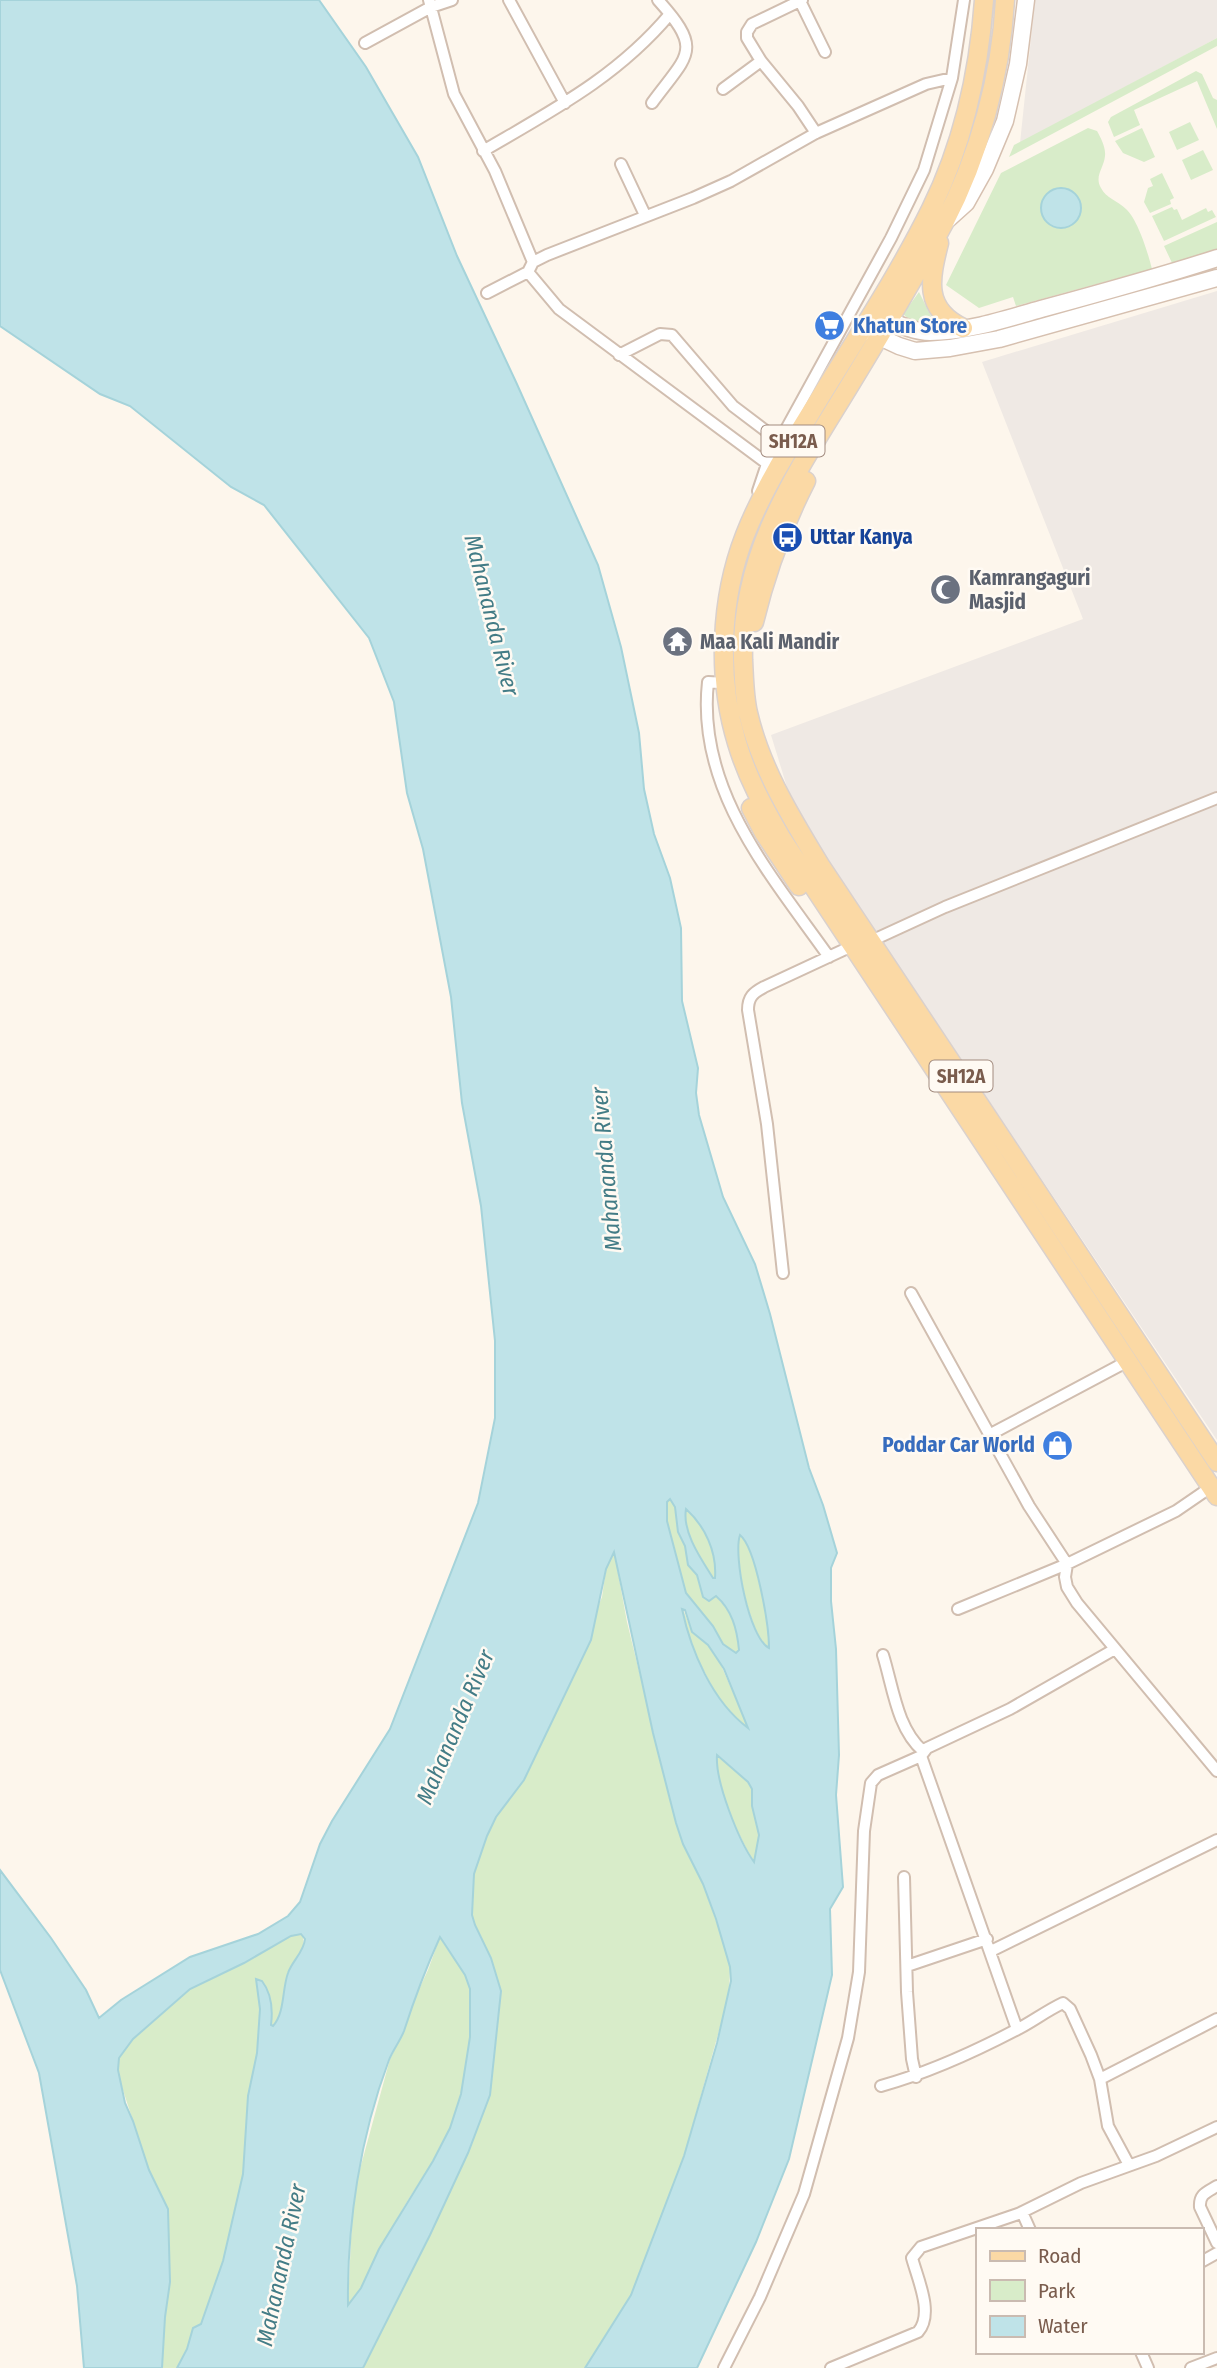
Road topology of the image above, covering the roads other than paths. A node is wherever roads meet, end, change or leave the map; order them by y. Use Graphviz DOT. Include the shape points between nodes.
graph roads {
  1 [pos="452,0"];
  2 [pos="509,0"];
  3 [pos="658,0"];
  4 [pos="801,0"];
  5 [pos="964,0"];
  6 [pos="984,0"];
  7 [pos="1005,0"];
  8 [pos="1026,0"];
  9 [pos="430,4"];
  10 [pos="670,14"];
  11 [pos="365,43"];
  12 [pos="825,52"];
  13 [pos="761,61"];
  14 [pos="952,78"];
  15 [pos="723,89"];
  16 [pos="565,103"];
  17 [pos="652,103"];
  18 [pos="816,133"];
  19 [pos="484,151"];
  20 [pos="621,164"];
  21 [pos="645,215"];
  22 [pos="944,223"];
  23 [pos="1217,258"];
  24 [pos="531,267"];
  25 [pos="1163,276"];
  26 [pos="1217,278"];
  27 [pos="1167,292"];
  28 [pos="487,293"];
  29 [pos="850,313"];
  30 [pos="994,321"];
  31 [pos="874,324"];
  32 [pos="963,328"];
  33 [pos="999,339"];
  34 [pos="620,355"];
  35 [pos="784,445"];
  36 [pos="772,467"];
  37 [pos="726,683"];
  38 [pos="1217,799"];
  39 [pos="872,941"];
  40 [pos="852,946"];
  41 [pos="829,957"];
  42 [pos="783,1273"];
  43 [pos="911,1293"];
  44 [pos="1128,1361"];
  45 [pos="989,1435"];
  46 [pos="1217,1462"];
  47 [pos="1215,1489"];
  48 [pos="1067,1564"];
  49 [pos="958,1609"];
  50 [pos="1115,1649"];
  51 [pos="883,1656"];
  52 [pos="922,1753"];
  53 [pos="1217,1770"];
  54 [pos="1217,1840"];
  55 [pos="904,1877"];
  56 [pos="987,1939"];
  57 [pos="991,1951"];
  58 [pos="907,1966"];
  59 [pos="1217,2020"];
  60 [pos="1017,2029"];
  61 [pos="916,2077"];
  62 [pos="1100,2079"];
  63 [pos="881,2086"];
  64 [pos="1217,2128"];
  65 [pos="1129,2165"];
  66 [pos="1217,2186"];
  67 [pos="1022,2212"];
  68 [pos="1029,2228"];
  69 [pos="1217,2243"];
  70 [pos="1217,2358"];
  71 [pos="724,2368"];
  72 [pos="831,2368"];
  73 [pos="1191,2368"];
  1 -- 9 [label="street"];
  2 -- 16 [label="street"];
  3 -- 10 [label="street"];
  4 -- 12 [label="street"];
  4 -- 13 [label="street" via="752,24 747,38"];
  5 -- 14 [label="street"];
  6 -- 31 [label="main road, SH12A" via="979,54 958,143"];
  7 -- 22 [label="main road, SH12A" via="990,101"];
  8 -- 22 [label="street" via="1005,121 966,203"];
  9 -- 11 [label="street"];
  9 -- 19 [label="street" via="454,94"];
  10 -- 16 [label="street" via="641,47"];
  10 -- 17 [label="street" via="688,42 687,52"];
  13 -- 15 [label="street"];
  13 -- 18 [label="street"];
  14 -- 18 [label="street" via="926,84"];
  14 -- 29 [label="street" via="924,170"];
  16 -- 19 [label="street"];
  18 -- 21 [label="street" via="731,181"];
  19 -- 24 [label="street"];
  20 -- 21 [label="street"];
  21 -- 24 [label="street"];
  22 -- 31 [label="main road, SH12A"];
  22 -- 32 [label="main road" via="931,275 932,292 943,314"];
  23 -- 25 [label="street"];
  24 -- 28 [label="street"];
  24 -- 34 [label="street" via="559,309"];
  25 -- 27 [label="street"];
  25 -- 30 [label="street"];
  26 -- 27 [label="street"];
  27 -- 33 [label="street"];
  29 -- 31 [label="street"];
  29 -- 35 [label="street"];
  30 -- 32 [label="street"];
  30 -- 33 [label="street"];
  31 -- 32 [label="street" via="927,332"];
  31 -- 33 [label="street" via="899,346 923,351"];
  31 -- 35 [label="main road, SH12A"];
  31 -- 39 [label="main road, SH12A" via="822,429 811,470 777,545 762,587 744,673 747,711 782,802"];
  34 -- 35 [label="street" via="660,334 672,335 733,406"];
  34 -- 36 [label="street"];
  35 -- 36 [label="main road, SH12A"];
  36 -- 37 [label="main road, SH12A" via="742,544 727,609"];
  37 -- 40 [label="main road, SH12A" via="732,756 764,833 818,913"];
  37 -- 41 [label="street" via="708,682 707,699 710,742 729,806 751,847"];
  38 -- 39 [label="street" via="945,907"];
  39 -- 46 [label="main road, SH12A"];
  40 -- 41 [label="street"];
  40 -- 44 [label="main road, SH12A"];
  41 -- 42 [label="street" via="764,987 748,1002"];
  43 -- 45 [label="street"];
  44 -- 45 [label="street"];
  44 -- 47 [label="main road, SH12A"];
  45 -- 48 [label="street"];
  47 -- 48 [label="street"];
  48 -- 49 [label="street"];
  48 -- 50 [label="street" via="1066,1587"];
  50 -- 52 [label="street"];
  50 -- 53 [label="street"];
  51 -- 52 [label="street" via="905,1728"];
  52 -- 56 [label="street"];
  52 -- 71 [label="street" via="871,1783 864,1831 859,1972 848,2038 804,2194"];
  54 -- 57 [label="street"];
  55 -- 58 [label="street"];
  56 -- 57 [label="street"];
  56 -- 58 [label="street"];
  57 -- 60 [label="street"];
  58 -- 61 [label="street"];
  59 -- 62 [label="street"];
  60 -- 61 [label="street"];
  60 -- 62 [label="street" via="1063,2003"];
  61 -- 63 [label="street"];
  62 -- 65 [label="street" via="1108,2126"];
  64 -- 65 [label="street"];
  65 -- 67 [label="street"];
  66 -- 69 [label="street" via="1199,2200"];
  67 -- 68 [label="street"];
  67 -- 72 [label="street" via="921,2247 912,2258 926,2315 924,2325 918,2332"];
  70 -- 73 [label="street"];
}
